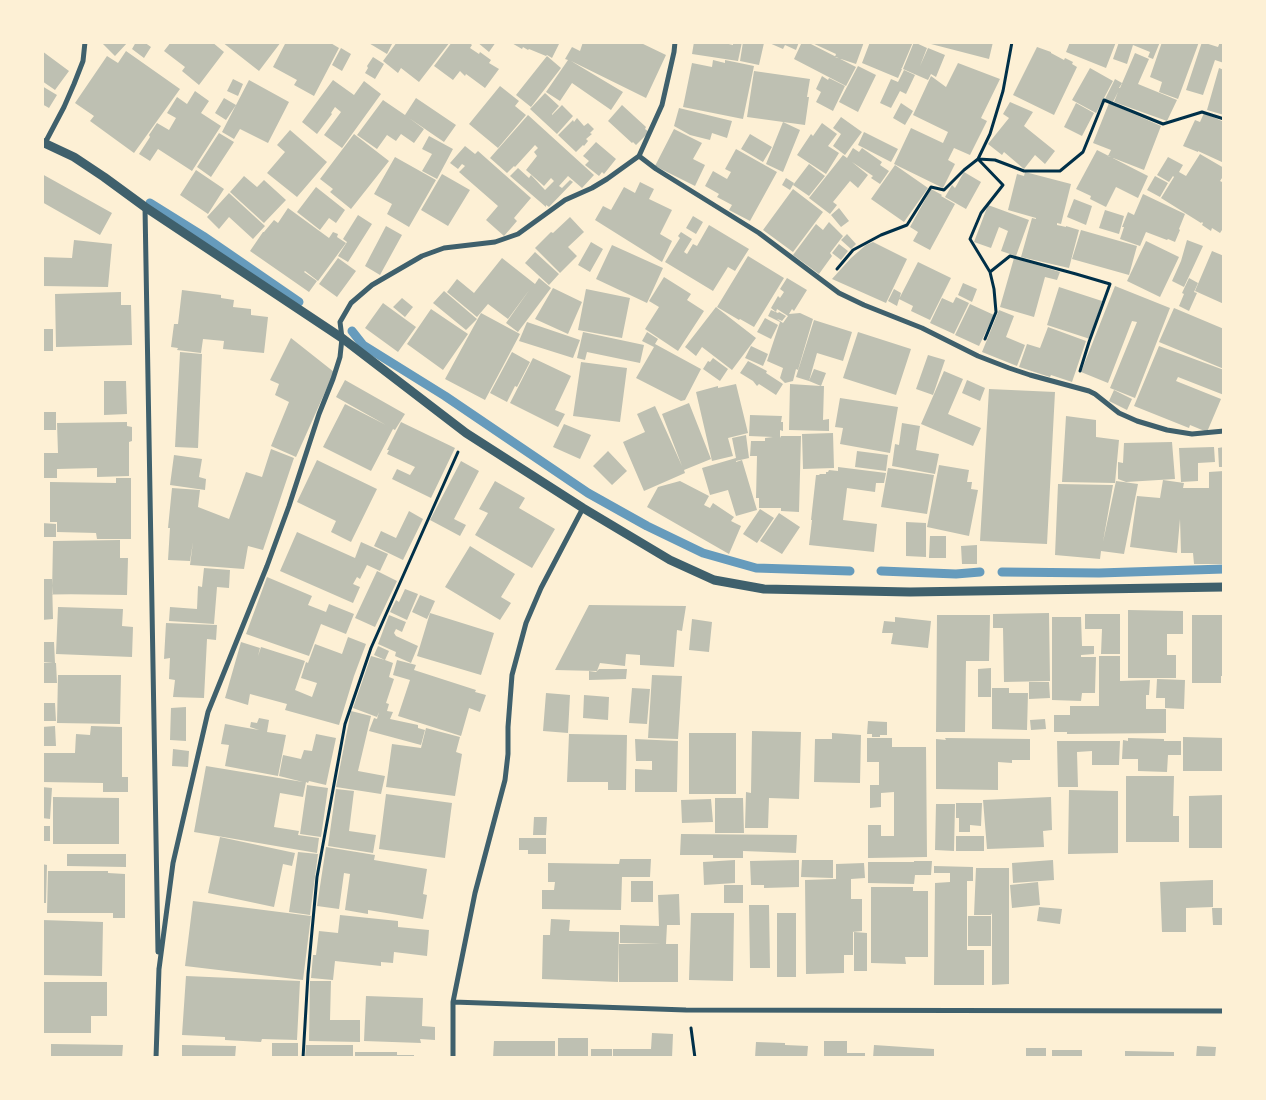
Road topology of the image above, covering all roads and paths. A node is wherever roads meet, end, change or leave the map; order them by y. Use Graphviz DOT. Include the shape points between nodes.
graph roads {
  1 [pos="85,42"];
  2 [pos="675,42"];
  3 [pos="1012,42"];
  4 [pos="1224,119"];
  5 [pos="44,142"];
  6 [pos="639,156"];
  7 [pos="978,159"];
  8 [pos="145,207"];
  9 [pos="990,272"];
  10 [pos="824,282"];
  11 [pos="342,338"];
  12 [pos="978,356"];
  13 [pos="1070,385"];
  14 [pos="1224,431"];
  15 [pos="466,433"];
  16 [pos="583,508"];
  17 [pos="1224,587"];
  18 [pos="159,970"];
  19 [pos="453,1002"];
  20 [pos="686,1010"];
  21 [pos="1224,1011"];
  22 [pos="156,1058"];
  23 [pos="303,1058"];
  24 [pos="453,1058"];
  25 [pos="695,1058"];
  1 -- 5 [label="street" via="83,61 74,84"];
  2 -- 6 [label="street" via="662,105"];
  3 -- 7 [label="path" via="1003,91 990,134"];
  4 -- 7 [label="path" via="1202,112 1164,124 1104,100 1083,152 1060,171 1024,171 995,160"];
  5 -- 8 [label="street" via="74,157"];
  6 -- 10 [label="street" via="759,233"];
  6 -- 11 [label="street" via="592,188 565,200 518,234 495,242 444,248 422,256 372,285 351,302 340,322"];
  7 -- 9 [label="path" via="1003,186 981,212 970,238"];
  7 -- 10 [label="path" via="944,190 931,187 907,225 853,250"];
  8 -- 11 [label="street"];
  8 -- 18 [label="street"];
  9 -- 12 [label="path" via="996,312"];
  9 -- 13 [label="path" via="1010,256 1110,284 1079,375 1074,386"];
  10 -- 12 [label="street" via="839,293"];
  11 -- 15 [label="street"];
  11 -- 18 [label="street" via="340,357 289,506 208,712 173,863"];
  12 -- 13 [label="street"];
  13 -- 14 [label="street" via="1095,394 1137,421 1167,430 1192,434"];
  15 -- 16 [label="street"];
  15 -- 23 [label="path" via="371,648 345,724 317,877"];
  16 -- 17 [label="street" via="670,560 714,580 764,589 910,592"];
  16 -- 19 [label="street" via="526,623 512,675 505,780 475,893"];
  18 -- 22 [label="street"];
  19 -- 20 [label="street"];
  19 -- 24 [label="street"];
  20 -- 21 [label="street"];
  20 -- 25 [label="path" via="691,1022"];
}
